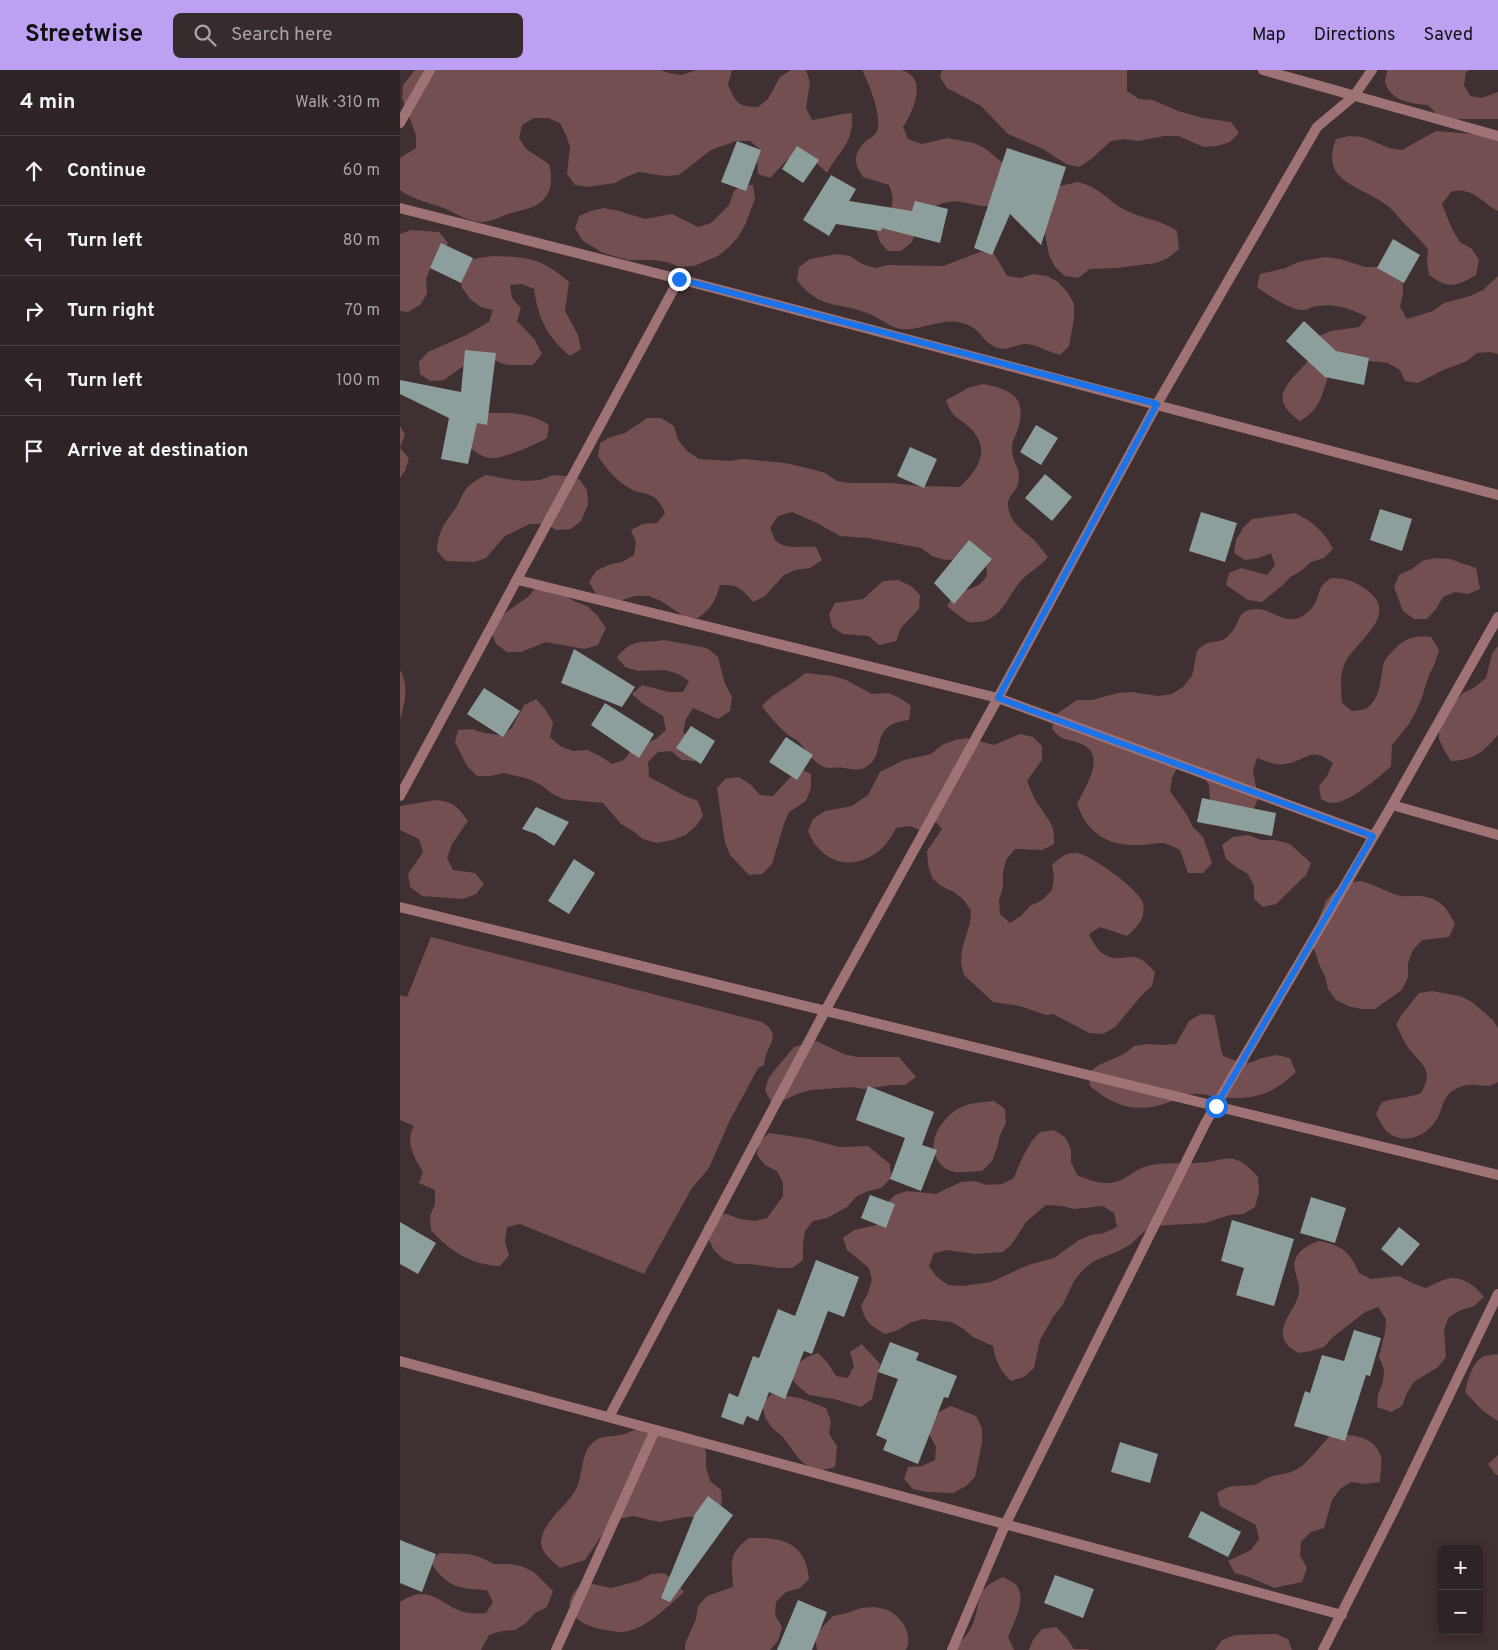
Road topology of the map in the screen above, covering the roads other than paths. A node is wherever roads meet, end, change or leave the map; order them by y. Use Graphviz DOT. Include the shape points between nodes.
graph roads {
  1 [pos="430,70"];
  2 [pos="1263,70"];
  3 [pos="1372,70"];
  4 [pos="1354,96"];
  5 [pos="400,123"];
  6 [pos="1498,136"];
  7 [pos="400,208"];
  8 [pos="679,279"];
  9 [pos="1157,404"];
  10 [pos="1498,495"];
  11 [pos="518,580"];
  12 [pos="1498,617"];
  13 [pos="998,698"];
  14 [pos="400,796"];
  15 [pos="1392,805"];
  16 [pos="1498,835"];
  17 [pos="1373,836"];
  18 [pos="400,907"];
  19 [pos="825,1011"];
  20 [pos="1216,1106"];
  21 [pos="1498,1175"];
  22 [pos="1498,1294"];
  23 [pos="400,1361"];
  24 [pos="609,1417"];
  25 [pos="655,1430"];
  26 [pos="1005,1524"];
  27 [pos="1342,1615"];
  28 [pos="556,1650"];
  29 [pos="952,1650"];
  30 [pos="1323,1650"];
  1 -- 5 [label="street"];
  2 -- 4 [label="street"];
  3 -- 4 [label="street"];
  4 -- 6 [label="street"];
  4 -- 9 [label="street" via="1317,127"];
  7 -- 8 [label="street"];
  8 -- 9 [label="street"];
  8 -- 11 [label="street"];
  9 -- 10 [label="street"];
  9 -- 13 [label="street"];
  11 -- 13 [label="street"];
  11 -- 14 [label="street"];
  12 -- 15 [label="street"];
  13 -- 17 [label="street"];
  13 -- 19 [label="street"];
  15 -- 16 [label="street"];
  15 -- 17 [label="street"];
  17 -- 20 [label="street"];
  18 -- 19 [label="street"];
  19 -- 20 [label="street"];
  19 -- 24 [label="street"];
  20 -- 21 [label="street"];
  20 -- 26 [label="street"];
  22 -- 27 [label="street"];
  23 -- 24 [label="street"];
  24 -- 25 [label="street"];
  25 -- 26 [label="street"];
  25 -- 28 [label="street"];
  26 -- 27 [label="street"];
  26 -- 29 [label="street"];
  27 -- 30 [label="street"];
}
